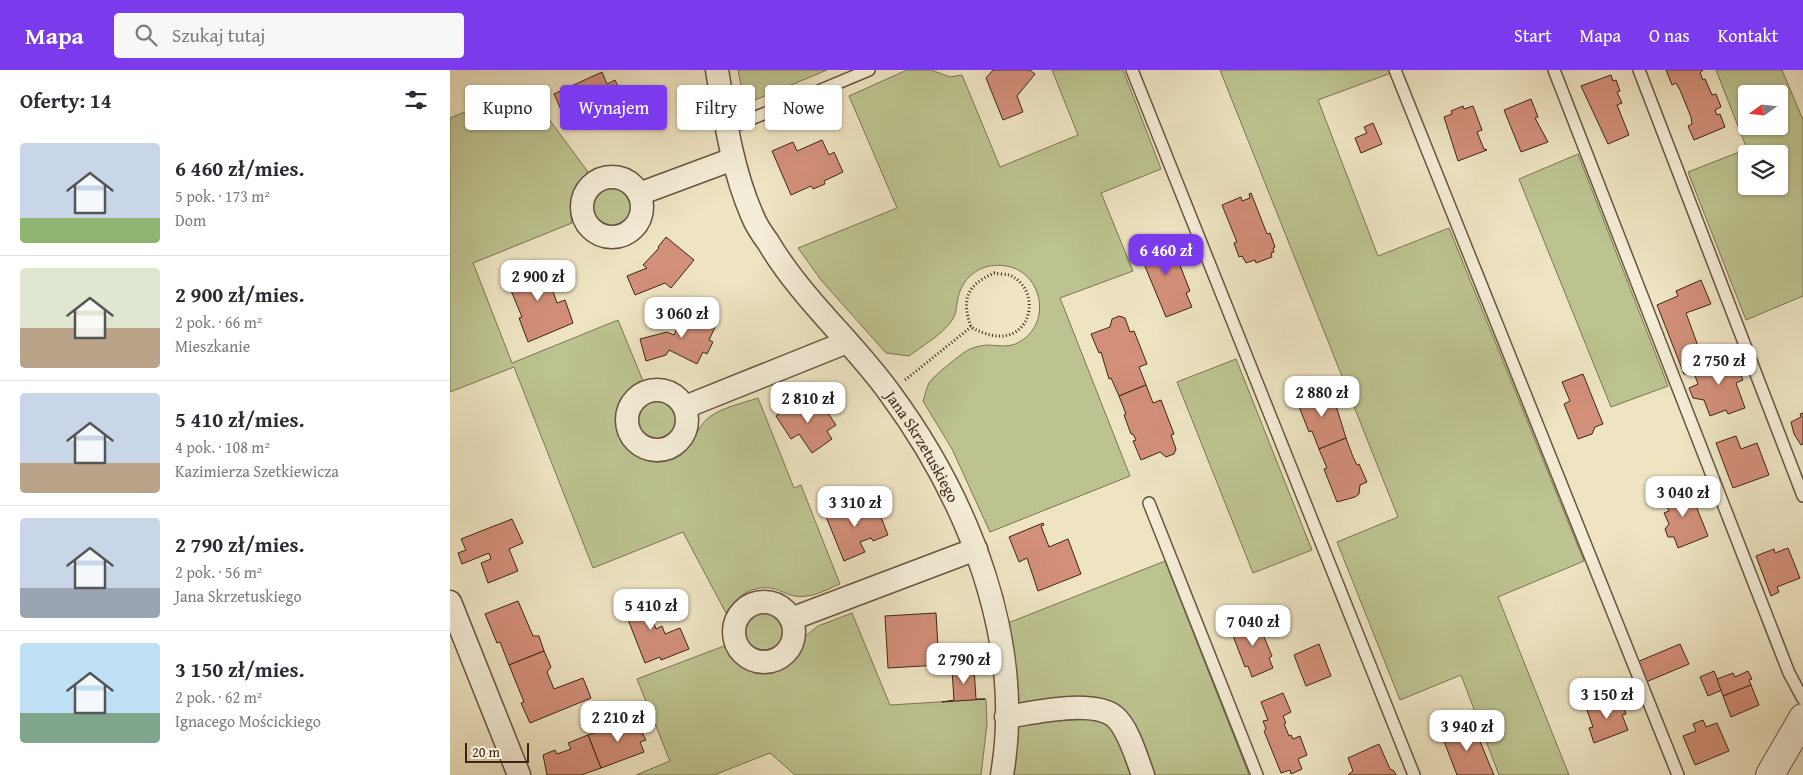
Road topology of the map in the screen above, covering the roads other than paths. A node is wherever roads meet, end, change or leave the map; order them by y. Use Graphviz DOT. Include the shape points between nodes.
graph roads {
  1 [pos="717,70"];
  2 [pos="869,70"];
  3 [pos="1132,70"];
  4 [pos="1395,70"];
  5 [pos="1554,70"];
  6 [pos="1639,70"];
  7 [pos="720,85"];
  8 [pos="755,117"];
  9 [pos="727,130"];
  10 [pos="732,159"];
  11 [pos="639,194"];
  12 [pos="847,342"];
  13 [pos="685,407"];
  14 [pos="1803,496"];
  15 [pos="1149,503"];
  16 [pos="976,549"];
  17 [pos="450,602"];
  18 [pos="791,619"];
  19 [pos="1803,699"];
  20 [pos="1006,717"];
  21 [pos="1803,718"];
  22 [pos="519,775"];
  23 [pos="1002,775"];
  24 [pos="1143,775"];
  25 [pos="1256,775"];
  26 [pos="1414,775"];
  27 [pos="1678,775"];
  28 [pos="1770,775"];
  1 -- 7 [label="street, Jana Skrzetuskiego"];
  2 -- 8 [label="lane"];
  3 -- 26 [label="lane"];
  4 -- 27 [label="lane"];
  5 -- 19 [label="lane" via="1789,673"];
  6 -- 14 [label="lane"];
  9 -- 10 [label="street, Jana Skrzetuskiego"];
  10 -- 11 [label="street"];
  10 -- 12 [label="street, Jana Skrzetuskiego" via="752,216 780,263"];
  12 -- 13 [label="street"];
  12 -- 16 [label="street, Jana Skrzetuskiego" via="889,392 943,476"];
  15 -- 25 [label="lane"];
  16 -- 18 [label="street"];
  16 -- 20 [label="street, Jana Skrzetuskiego" via="992,600 1004,671"];
  17 -- 22 [label="street"];
  20 -- 23 [label="street, Jana Skrzetuskiego"];
  20 -- 24 [label="street" via="1067,708 1092,709 1114,716 1129,738"];
  21 -- 28 [label="street"];
}
